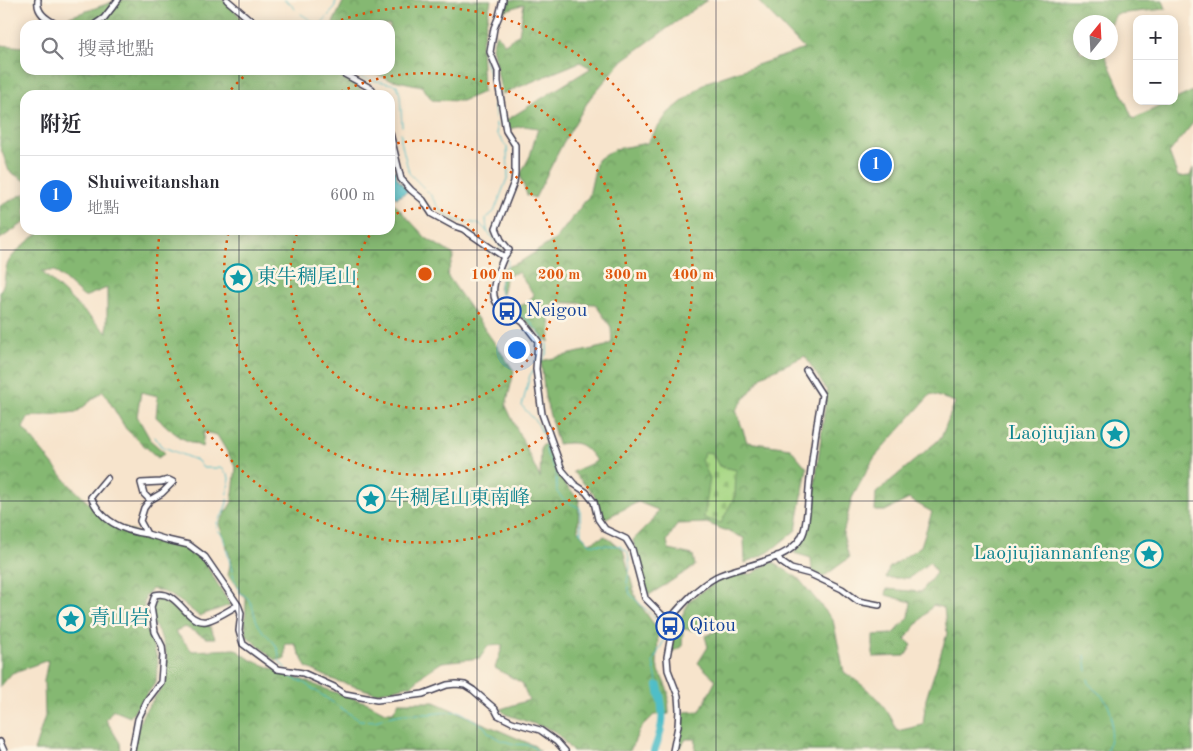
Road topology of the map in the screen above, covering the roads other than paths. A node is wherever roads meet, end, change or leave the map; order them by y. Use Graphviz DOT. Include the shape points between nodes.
graph roads {
  1 [pos="38,0"];
  2 [pos="118,0"];
  3 [pos="227,0"];
  4 [pos="503,0"];
  5 [pos="49,20"];
  6 [pos="101,20"];
  7 [pos="250,20"];
  8 [pos="346,75"];
  9 [pos="372,90"];
  10 [pos="395,154"];
  11 [pos="504,257"];
  12 [pos="806,370"];
  13 [pos="107,478"];
  14 [pos="150,500"];
  15 [pos="148,534"];
  16 [pos="777,556"];
  17 [pos="238,605"];
  18 [pos="879,605"];
  19 [pos="668,621"];
  20 [pos="0,742"];
  21 [pos="4,751"];
  22 [pos="132,751"];
  23 [pos="566,751"];
  24 [pos="673,751"];
  1 -- 5 [label="street" via="39,11"];
  2 -- 6 [label="street"];
  3 -- 7 [label="street"];
  4 -- 11 [label="street" via="490,52 498,71 506,130 516,150 514,182 496,228 509,250"];
  8 -- 9 [label="street"];
  10 -- 11 [label="street" via="401,179 423,200 432,214 463,229"];
  11 -- 19 [label="street" via="496,276 496,300 538,341 536,369 540,404 562,470 594,502 605,529 626,539 632,549 645,598"];
  12 -- 16 [label="street" via="822,395 804,532 795,546"];
  13 -- 15 [label="street" via="91,497 96,508 112,523"];
  14 -- 14 [label="street" via="162,493 173,482 141,483"];
  14 -- 15 [label="street" via="140,521"];
  15 -- 17 [label="street" via="188,545 205,557"];
  16 -- 18 [label="street" via="790,569 810,574 842,589 858,601"];
  16 -- 19 [label="street" via="714,578"];
  17 -- 22 [label="street" via="206,621 198,620 184,610 180,602 155,595 151,607 155,632 162,646 161,682 138,719"];
  17 -- 23 [label="street" via="243,644 270,664 286,671 303,673 345,694 377,700 423,694 447,685 464,685 495,709 498,715 540,730"];
  19 -- 24 [label="street" via="672,630 668,670 678,696 678,726"];
  20 -- 21 [label="street"];
}
